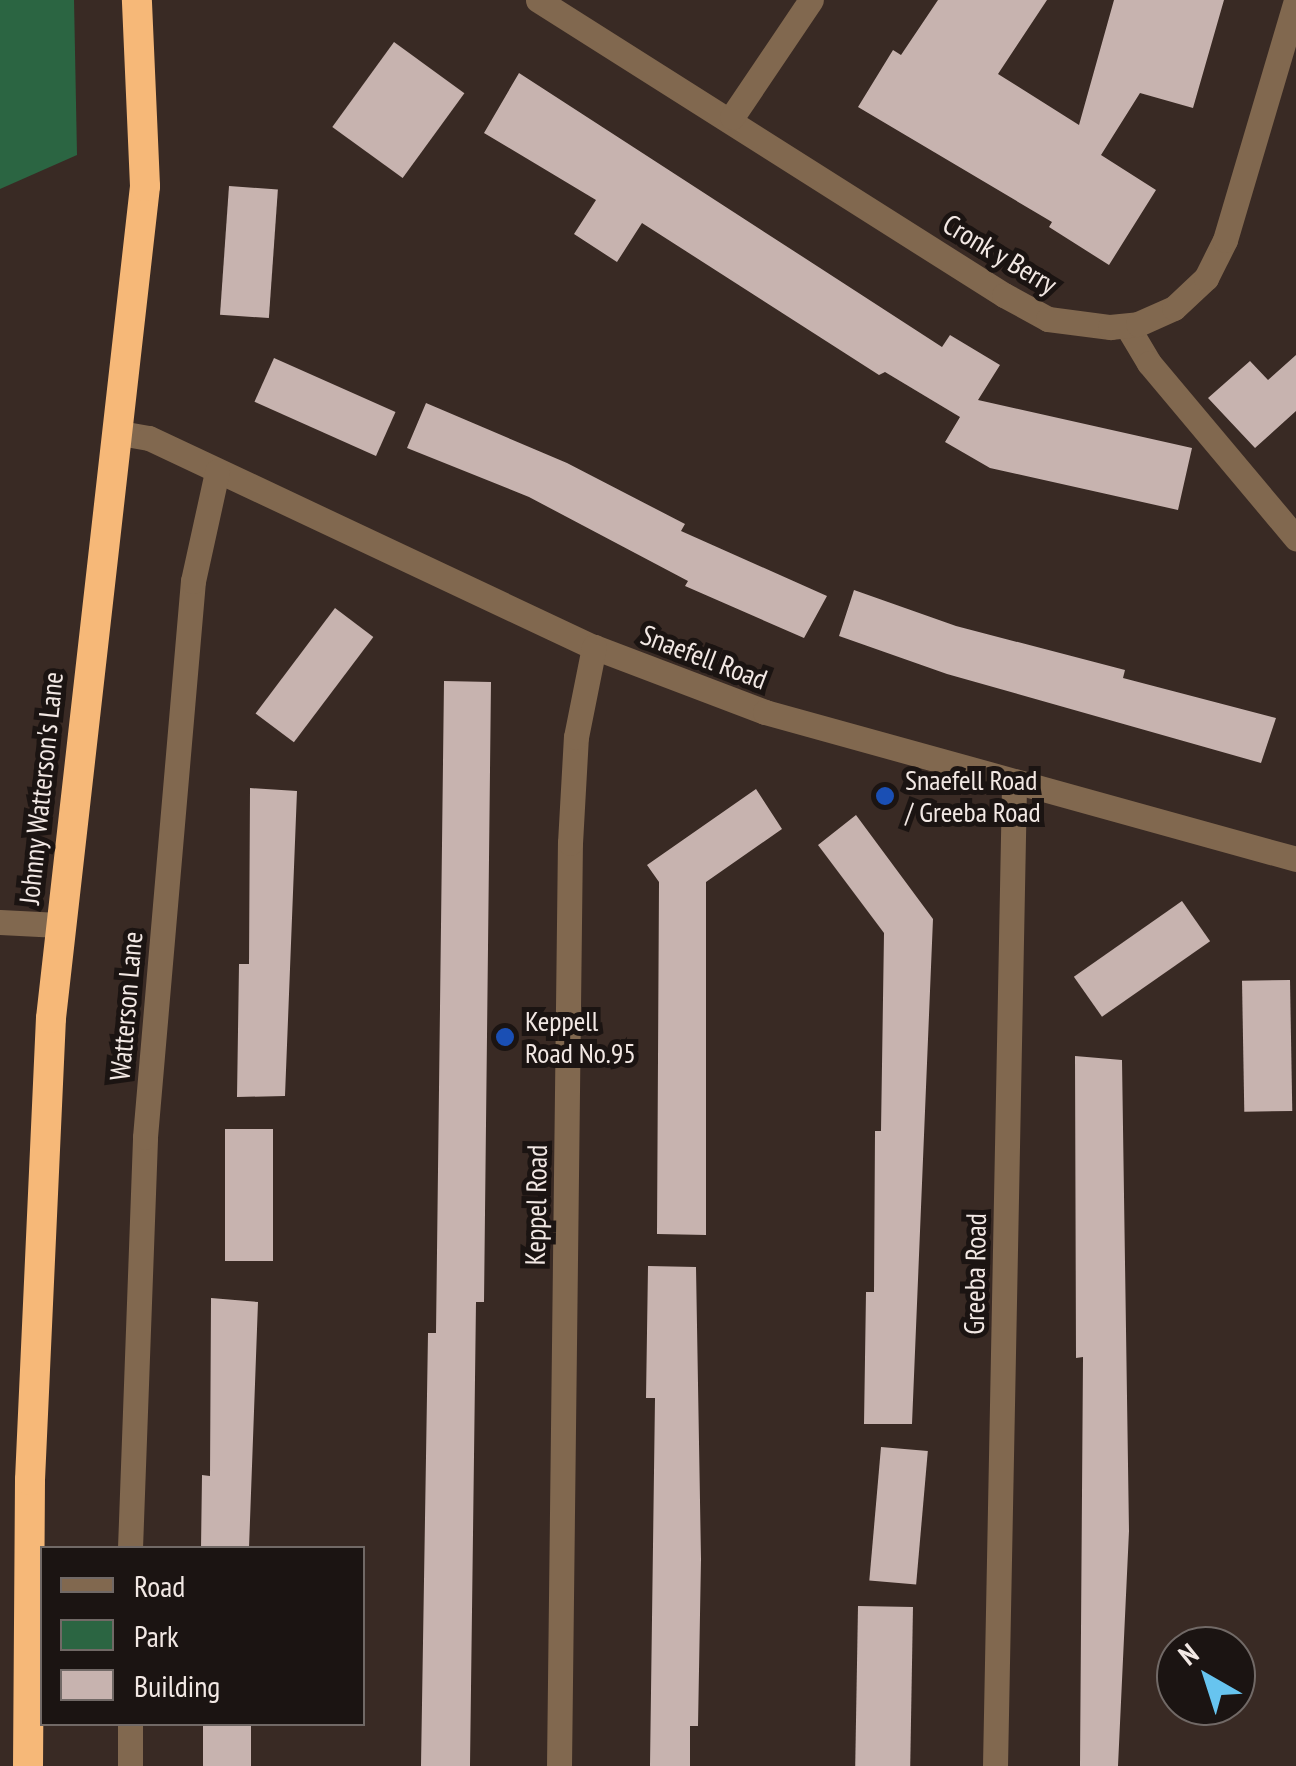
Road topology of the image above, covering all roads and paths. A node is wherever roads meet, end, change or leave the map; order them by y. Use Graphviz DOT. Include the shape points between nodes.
graph roads {
  1 [pos="137,0"];
  2 [pos="538,0"];
  3 [pos="811,0"];
  4 [pos="1296,1"];
  5 [pos="732,117"];
  6 [pos="1127,326"];
  7 [pos="120,432"];
  8 [pos="217,472"];
  9 [pos="1296,538"];
  10 [pos="594,647"];
  11 [pos="1014,784"];
  12 [pos="1296,859"];
  13 [pos="0,922"];
  14 [pos="58,925"];
  15 [pos="130,1546"];
  16 [pos="130,1726"];
  17 [pos="28,1766"];
  18 [pos="130,1766"];
  19 [pos="558,1766"];
  20 [pos="995,1766"];
  1 -- 7 [label="highway, Johnny Watterson's Lane" via="145,186"];
  2 -- 5 [label="street, Cronk y Berry"];
  3 -- 5 [label="street"];
  4 -- 6 [label="street, Cronk y Berry" via="1225,240 1206,278 1174,308"];
  5 -- 6 [label="street, Cronk y Berry" via="1048,319"];
  6 -- 9 [label="street" via="1149,363"];
  7 -- 8 [label="street, Snaefell Road" via="149,438"];
  7 -- 14 [label="highway, Johnny Watterson's Lane"];
  8 -- 10 [label="street, Snaefell Road"];
  8 -- 15 [label="street, Watterson Lane" via="194,581 145,1136"];
  10 -- 11 [label="street, Snaefell Road" via="765,712"];
  10 -- 19 [label="street, Keppel Road" via="576,737 570,843"];
  11 -- 12 [label="street, Snaefell Road"];
  11 -- 20 [label="street, Greeba Road"];
  13 -- 14 [label="street"];
  14 -- 17 [label="highway, Johnny Watterson's Lane" via="30,1480"];
  16 -- 18 [label="street"];
}
